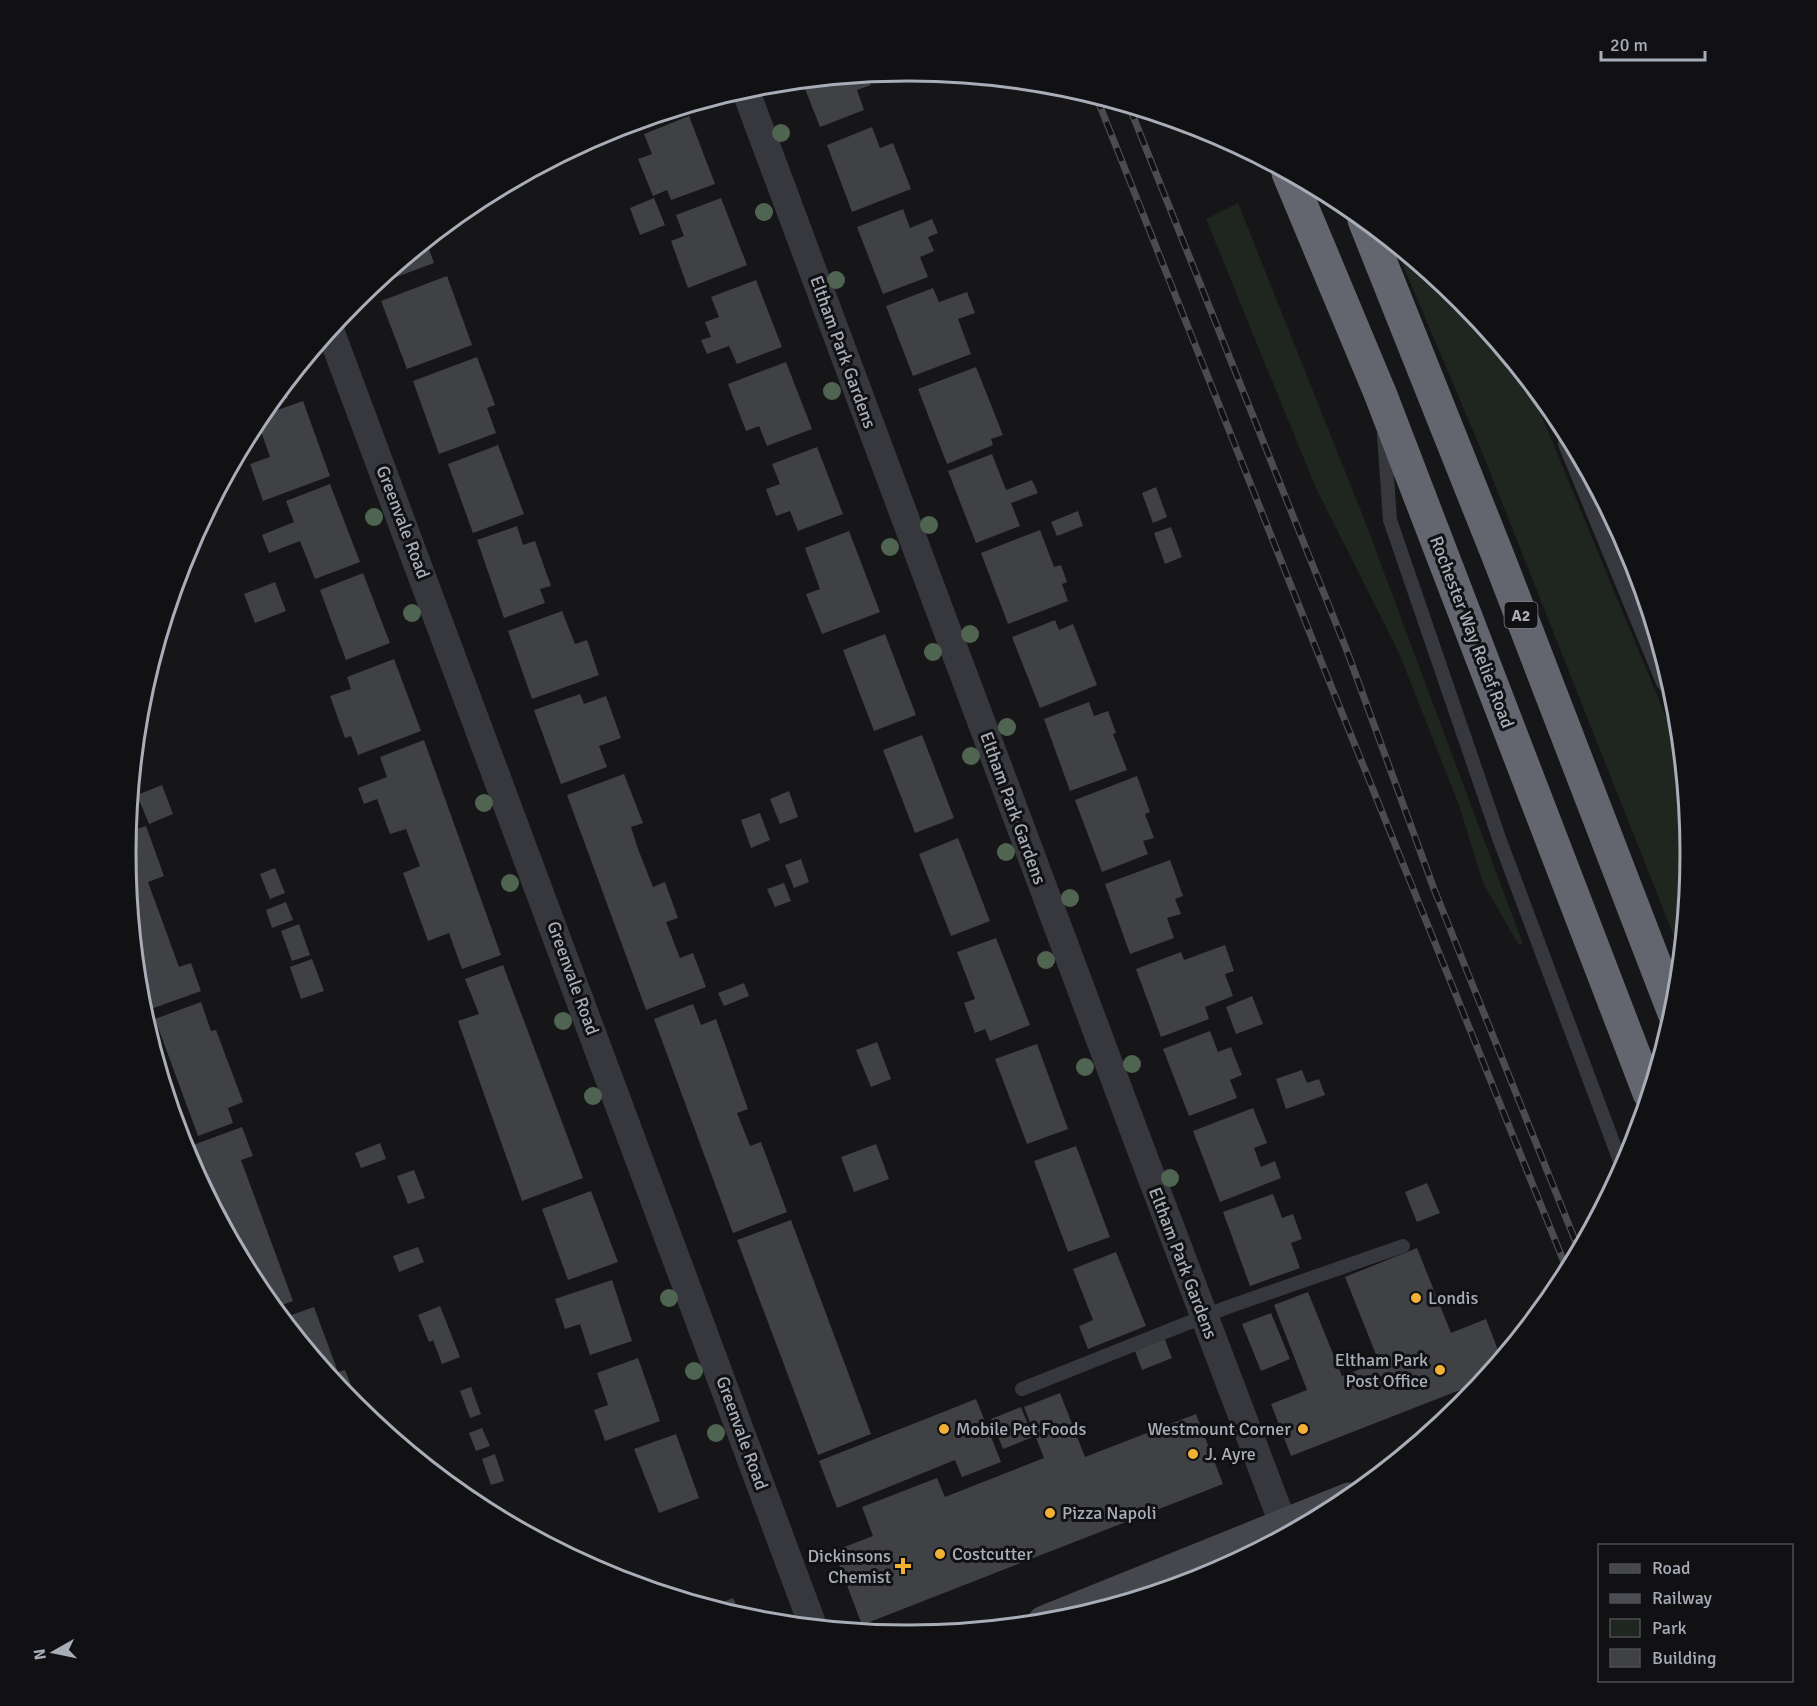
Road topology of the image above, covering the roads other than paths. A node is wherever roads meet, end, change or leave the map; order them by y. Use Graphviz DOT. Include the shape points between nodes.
graph roads {
  1 [pos="748,98"];
  2 [pos="1292,183"];
  3 [pos="1370,235"];
  4 [pos="333,339"];
  5 [pos="1380,393"];
  6 [pos="1599,509"];
  7 [pos="1642,611"];
  8 [pos="1667,995"];
  9 [pos="1645,1083"];
  10 [pos="1618,1156"];
  11 [pos="1403,1246"];
  12 [pos="1204,1317"];
  13 [pos="1022,1389"];
  14 [pos="1284,1527"];
  15 [pos="1262,1539"];
  16 [pos="1099,1601"];
  17 [pos="810,1618"];
  1 -- 12 [label="street, Eltham Park Gardens"];
  2 -- 5 [label="highway, Rochester Way Relief Road"];
  3 -- 8 [label="highway, A2"];
  4 -- 17 [label="street, Greenvale Road"];
  5 -- 9 [label="highway, Rochester Way Relief Road"];
  5 -- 10 [label="lane" via="1390,520 1499,838"];
  6 -- 7 [label="street"];
  11 -- 12 [label="lane"];
  12 -- 13 [label="lane"];
  12 -- 14 [label="street, Eltham Park Gardens"];
  15 -- 16 [label="street"];
}
